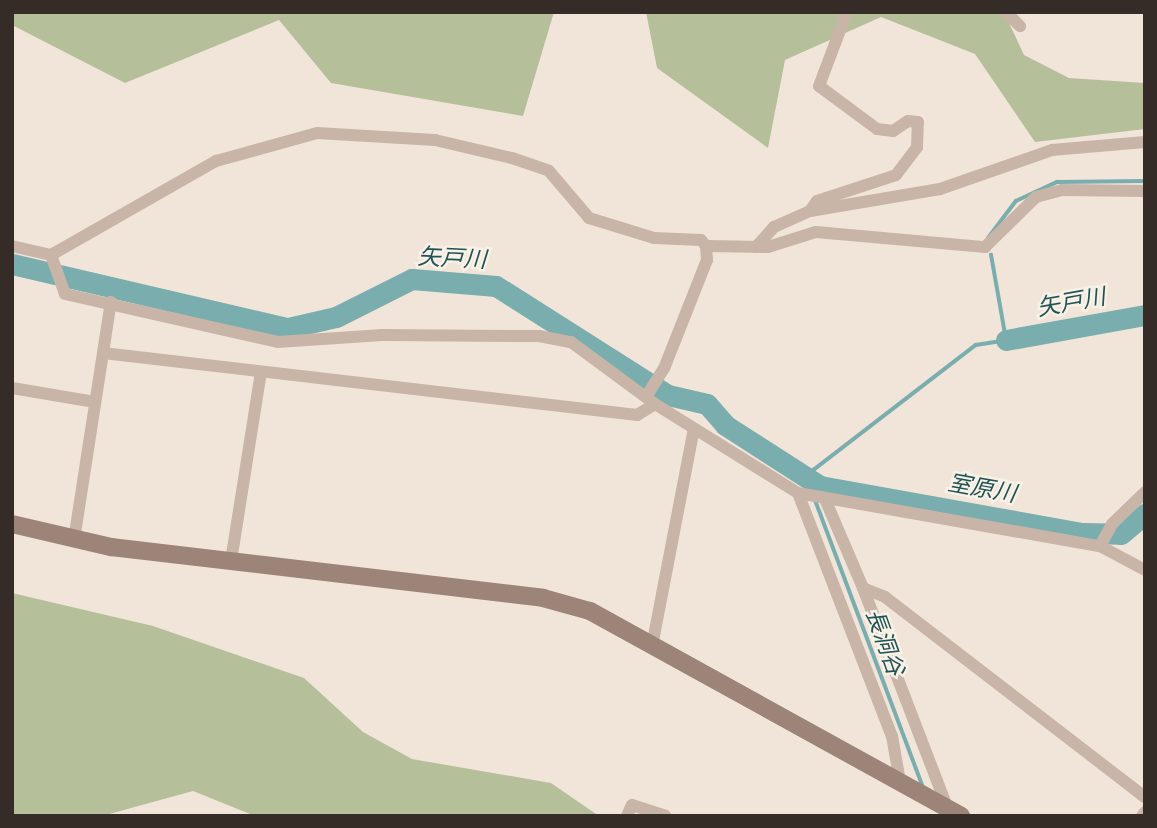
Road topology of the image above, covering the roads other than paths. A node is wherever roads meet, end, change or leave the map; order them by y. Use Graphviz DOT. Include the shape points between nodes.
graph roads {
  1 [pos="847,12"];
  2 [pos="1006,12"];
  3 [pos="1020,26"];
  4 [pos="1145,142"];
  5 [pos="1145,191"];
  6 [pos="810,211"];
  7 [pos="12,246"];
  8 [pos="706,246"];
  9 [pos="756,247"];
  10 [pos="51,255"];
  11 [pos="111,302"];
  12 [pos="103,353"];
  13 [pos="261,372"];
  14 [pos="12,388"];
  15 [pos="651,400"];
  16 [pos="95,402"];
  17 [pos="694,429"];
  18 [pos="1145,492"];
  19 [pos="802,494"];
  20 [pos="825,499"];
  21 [pos="12,524"];
  22 [pos="74,540"];
  23 [pos="1100,546"];
  24 [pos="231,561"];
  25 [pos="1145,570"];
  26 [pos="863,588"];
  27 [pos="653,641"];
  28 [pos="906,785"];
  29 [pos="1145,797"];
  30 [pos="954,811"];
  31 [pos="628,816"];
  32 [pos="665,816"];
  1 -- 6 [label="street" via="819,86 823,94 886,132 918,122 921,137 896,175 827,197"];
  2 -- 3 [label="street"];
  4 -- 6 [label="street" via="1052,150 940,189"];
  5 -- 9 [label="street" via="1062,190 1036,197 985,247 816,232"];
  6 -- 9 [label="street" via="774,227"];
  7 -- 10 [label="street"];
  8 -- 9 [label="street"];
  8 -- 10 [label="street" via="701,240 654,238 589,218 549,171 512,158 435,140 328,133 268,143 216,161"];
  8 -- 15 [label="street" via="708,260"];
  10 -- 11 [label="street" via="59,289"];
  11 -- 12 [label="street"];
  11 -- 15 [label="street" via="278,342 382,335 539,336 571,342"];
  12 -- 13 [label="street"];
  12 -- 16 [label="street"];
  13 -- 15 [label="street" via="637,415"];
  13 -- 24 [label="street"];
  14 -- 16 [label="street"];
  15 -- 17 [label="street"];
  16 -- 22 [label="street"];
  17 -- 19 [label="street"];
  17 -- 27 [label="street"];
  18 -- 23 [label="street" via="1111,524"];
  19 -- 20 [label="street"];
  19 -- 28 [label="street"];
  20 -- 23 [label="street"];
  20 -- 26 [label="street"];
  21 -- 22 [label="street"];
  22 -- 24 [label="street"];
  23 -- 25 [label="street"];
  24 -- 27 [label="street" via="543,598 590,611"];
  26 -- 29 [label="street" via="885,597"];
  26 -- 30 [label="street"];
  27 -- 28 [label="street"];
  28 -- 30 [label="street"];
  31 -- 32 [label="street" via="632,805"];
}
